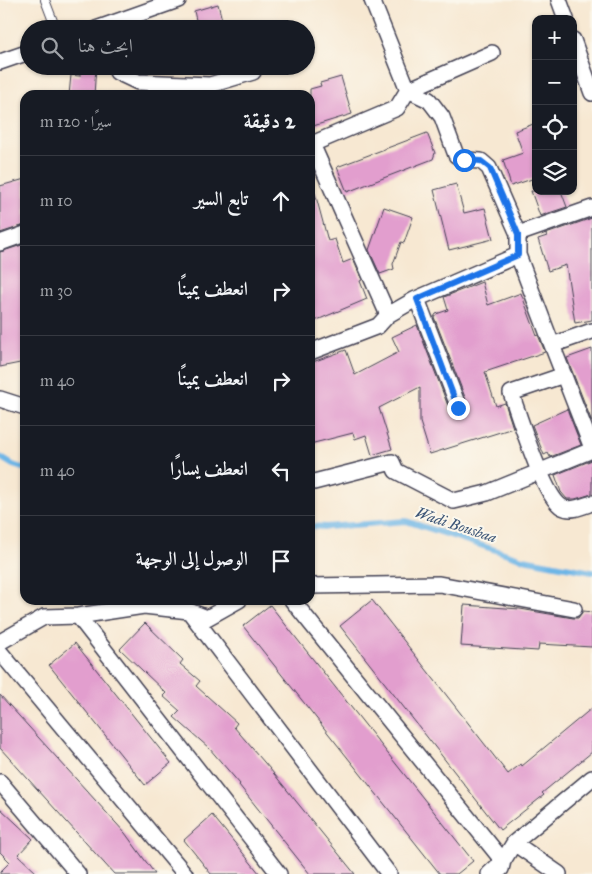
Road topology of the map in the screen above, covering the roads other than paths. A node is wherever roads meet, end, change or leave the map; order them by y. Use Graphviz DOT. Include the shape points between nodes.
graph roads {
  1 [pos="45,0"];
  2 [pos="178,0"];
  3 [pos="372,0"];
  4 [pos="559,0"];
  5 [pos="565,15"];
  6 [pos="53,20"];
  7 [pos="121,20"];
  8 [pos="577,51"];
  9 [pos="492,53"];
  10 [pos="20,55"];
  11 [pos="0,62"];
  12 [pos="123,75"];
  13 [pos="243,75"];
  14 [pos="408,90"];
  15 [pos="592,93"];
  16 [pos="315,142"];
  17 [pos="315,153"];
  18 [pos="592,208"];
  19 [pos="518,234"];
  20 [pos="20,236"];
  21 [pos="0,243"];
  22 [pos="518,255"];
  23 [pos="417,299"];
  24 [pos="388,315"];
  25 [pos="592,331"];
  26 [pos="552,345"];
  27 [pos="315,350"];
  28 [pos="564,375"];
  29 [pos="0,399"];
  30 [pos="20,405"];
  31 [pos="458,408"];
  32 [pos="592,449"];
  33 [pos="540,472"];
  34 [pos="315,482"];
  35 [pos="592,503"];
  36 [pos="315,586"];
  37 [pos="230,605"];
  38 [pos="296,605"];
  39 [pos="574,609"];
  40 [pos="189,611"];
  41 [pos="78,616"];
  42 [pos="0,642"];
  43 [pos="0,652"];
  44 [pos="592,778"];
  45 [pos="0,782"];
  46 [pos="514,843"];
  47 [pos="501,867"];
  48 [pos="78,874"];
  49 [pos="185,874"];
  50 [pos="279,874"];
  51 [pos="389,874"];
  52 [pos="489,874"];
  53 [pos="559,874"];
  1 -- 6 [label="lane"];
  2 -- 7 [label="street"];
  3 -- 14 [label="street"];
  4 -- 5 [label="street"];
  8 -- 15 [label="street"];
  9 -- 14 [label="street"];
  10 -- 11 [label="street"];
  12 -- 13 [label="street" via="138,82 210,85"];
  14 -- 16 [label="street" via="397,108"];
  14 -- 19 [label="street" via="429,100 442,117 456,155 464,160 481,161 490,168"];
  17 -- 24 [label="street"];
  18 -- 19 [label="street"];
  19 -- 22 [label="street"];
  20 -- 21 [label="street"];
  22 -- 23 [label="street"];
  22 -- 26 [label="street"];
  23 -- 24 [label="street"];
  23 -- 31 [label="street"];
  24 -- 27 [label="street" via="378,326"];
  25 -- 26 [label="street"];
  26 -- 28 [label="street"];
  28 -- 32 [label="street"];
  28 -- 33 [label="street" via="511,393"];
  29 -- 30 [label="street"];
  32 -- 33 [label="street"];
  33 -- 34 [label="street" via="487,493 454,501 396,471 392,462"];
  33 -- 35 [label="street" via="554,499 562,507 575,509"];
  36 -- 39 [label="street" via="439,584"];
  37 -- 40 [label="street" via="207,618"];
  38 -- 47 [label="street"];
  40 -- 41 [label="street" via="144,606"];
  40 -- 51 [label="street"];
  41 -- 42 [label="street" via="44,617"];
  41 -- 50 [label="street"];
  43 -- 49 [label="street"];
  44 -- 46 [label="street"];
  45 -- 48 [label="street"];
  46 -- 47 [label="street"];
  46 -- 53 [label="street"];
  47 -- 52 [label="street"];
}
